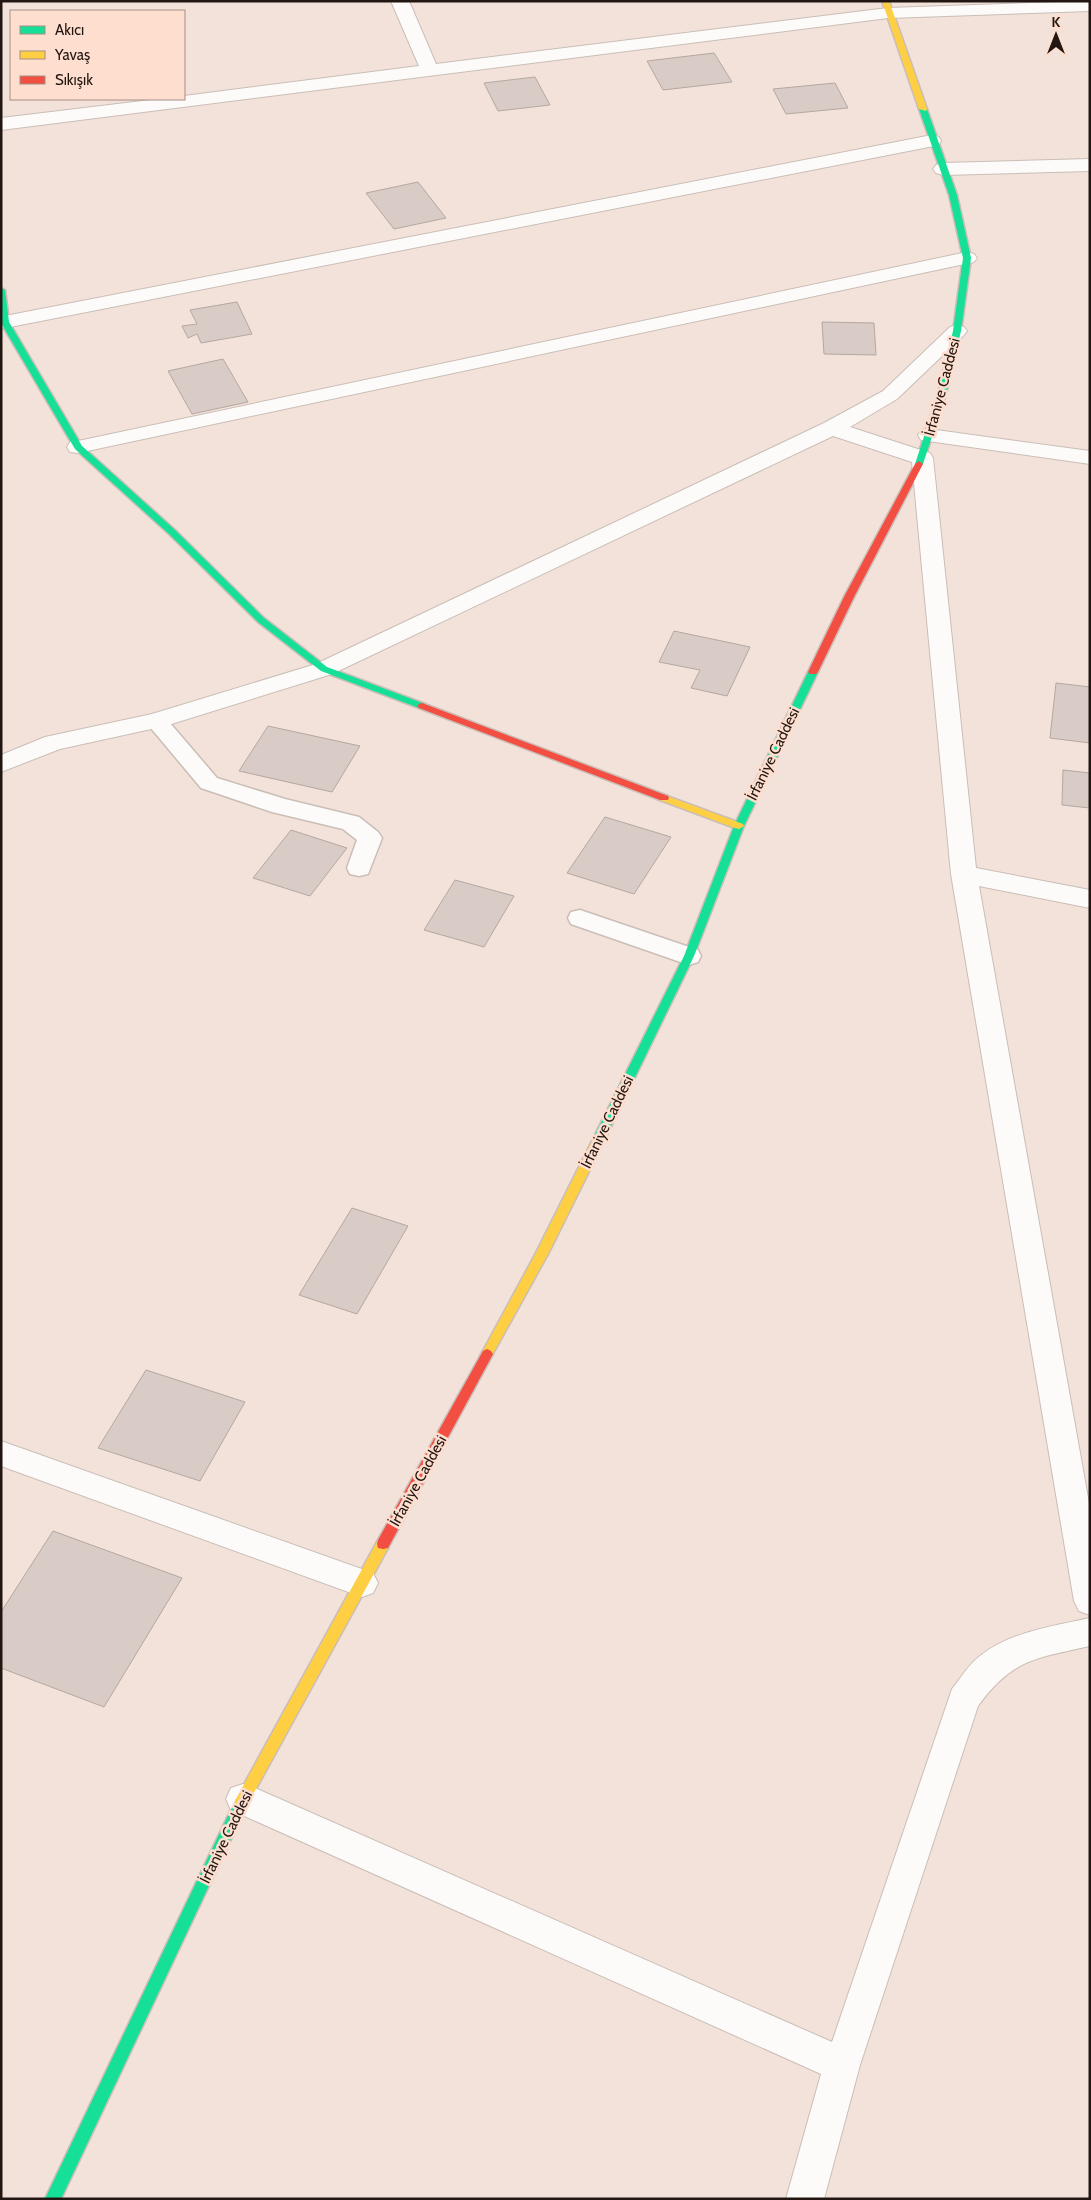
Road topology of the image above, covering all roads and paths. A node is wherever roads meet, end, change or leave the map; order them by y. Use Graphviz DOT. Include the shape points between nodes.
graph roads {
  1 [pos="400,1"];
  2 [pos="1090,6"];
  3 [pos="887,7"];
  4 [pos="430,70"];
  5 [pos="1,124"];
  6 [pos="932,141"];
  7 [pos="1090,165"];
  8 [pos="942,169"];
  9 [pos="967,258"];
  10 [pos="1,290"];
  11 [pos="5,322"];
  12 [pos="957,331"];
  13 [pos="832,428"];
  14 [pos="78,447"];
  15 [pos="925,447"];
  16 [pos="1090,458"];
  17 [pos="324,669"];
  18 [pos="156,720"];
  19 [pos="1,764"];
  20 [pos="738,826"];
  21 [pos="359,868"];
  22 [pos="964,874"];
  23 [pos="1090,898"];
  24 [pos="580,918"];
  25 [pos="689,956"];
  26 [pos="1,1453"];
  27 [pos="362,1583"];
  28 [pos="1090,1601"];
  29 [pos="1090,1632"];
  30 [pos="243,1799"];
  31 [pos="842,2065"];
  32 [pos="53,2199"];
  33 [pos="805,2199"];
  1 -- 4 [label="street"];
  2 -- 3 [label="street"];
  3 -- 4 [label="street"];
  3 -- 6 [label="main road, İrfaniye Caddesi"];
  4 -- 5 [label="street"];
  6 -- 8 [label="main road, İrfaniye Caddesi"];
  6 -- 11 [label="street"];
  7 -- 8 [label="street"];
  8 -- 9 [label="main road, İrfaniye Caddesi" via="952,195"];
  9 -- 12 [label="main road, İrfaniye Caddesi"];
  9 -- 14 [label="street"];
  10 -- 11 [label="main road"];
  11 -- 14 [label="main road"];
  12 -- 13 [label="street" via="890,395"];
  12 -- 15 [label="main road, İrfaniye Caddesi"];
  13 -- 15 [label="street"];
  13 -- 17 [label="street"];
  14 -- 17 [label="main road" via="172,532 261,620"];
  15 -- 16 [label="street"];
  15 -- 20 [label="main road, İrfaniye Caddesi" via="848,597"];
  15 -- 22 [label="street"];
  17 -- 18 [label="street"];
  17 -- 20 [label="main road"];
  18 -- 19 [label="street" via="54,743"];
  18 -- 21 [label="lane" via="210,783 280,806 351,823 370,838"];
  20 -- 25 [label="main road, İrfaniye Caddesi"];
  22 -- 23 [label="street"];
  22 -- 28 [label="street"];
  24 -- 25 [label="lane"];
  25 -- 27 [label="main road, İrfaniye Caddesi" via="542,1254"];
  26 -- 27 [label="street"];
  27 -- 30 [label="main road, İrfaniye Caddesi"];
  29 -- 31 [label="street" via="1029,1646 1001,1659 981,1676 964,1699"];
  30 -- 31 [label="street"];
  30 -- 32 [label="main road, İrfaniye Caddesi"];
  31 -- 33 [label="street"];
}
